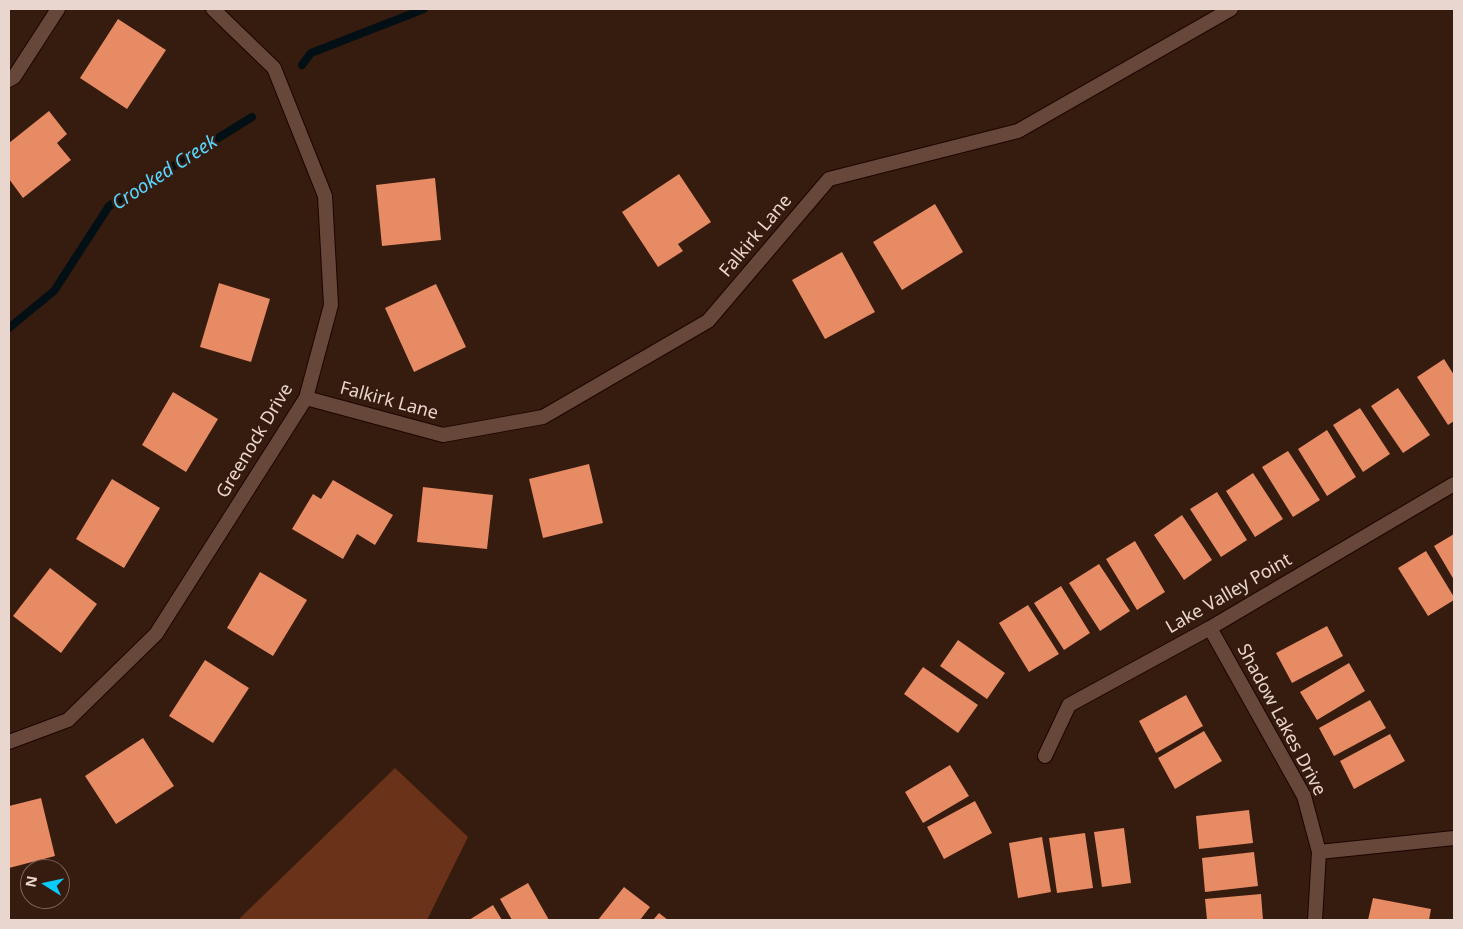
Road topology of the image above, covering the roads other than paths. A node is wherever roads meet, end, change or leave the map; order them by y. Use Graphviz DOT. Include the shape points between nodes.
graph roads {
  1 [pos="58,9"];
  2 [pos="213,9"];
  3 [pos="1230,9"];
  4 [pos="9,80"];
  5 [pos="306,398"];
  6 [pos="1454,484"];
  7 [pos="1210,628"];
  8 [pos="9,742"];
  9 [pos="1046,756"];
  10 [pos="1454,838"];
  11 [pos="1319,852"];
  12 [pos="1315,920"];
  1 -- 4 [label="street"];
  2 -- 5 [label="street, Greenock Drive" via="274,68 325,196 331,306"];
  3 -- 5 [label="street, Falkirk Lane" via="1018,131 829,179 708,321 543,417 443,435"];
  5 -- 8 [label="street, Greenock Drive" via="156,634 68,720"];
  6 -- 7 [label="street, Lake Valley Point"];
  7 -- 9 [label="street, Lake Valley Point" via="1070,705"];
  7 -- 11 [label="street, Shadow Lakes Drive" via="1304,796"];
  10 -- 11 [label="street"];
  11 -- 12 [label="street, Shadow Lakes Drive"];
}
